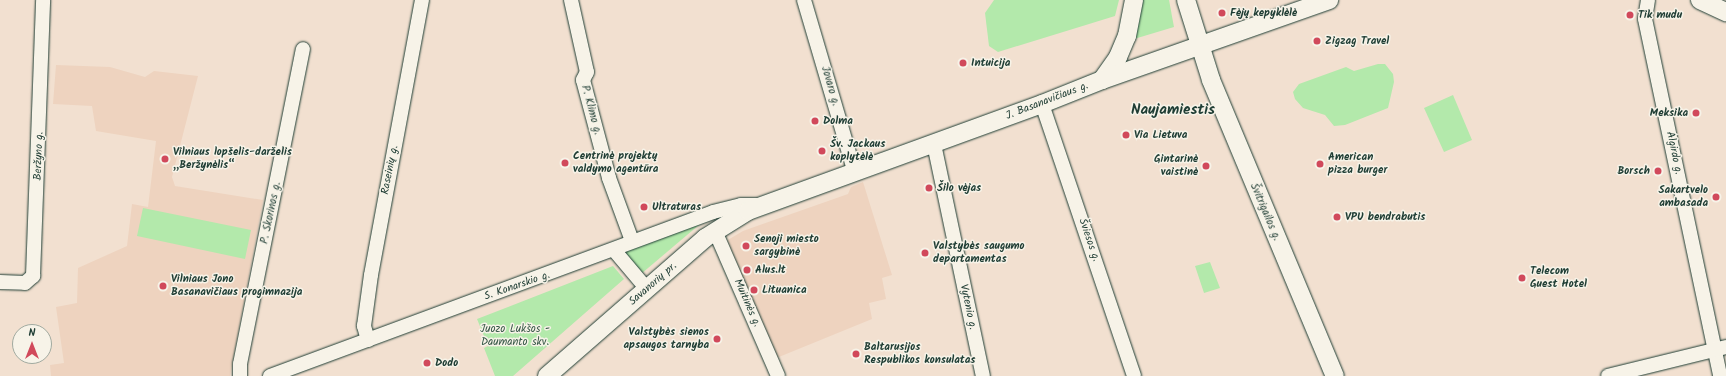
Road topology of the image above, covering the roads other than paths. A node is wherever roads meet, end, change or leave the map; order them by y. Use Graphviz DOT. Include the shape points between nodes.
graph roads {
  1 [pos="42,0"];
  2 [pos="422,0"];
  3 [pos="571,0"];
  4 [pos="804,0"];
  5 [pos="1134,0"];
  6 [pos="1186,0"];
  7 [pos="1329,0"];
  8 [pos="1648,0"];
  9 [pos="1700,0"];
  10 [pos="1726,12"];
  11 [pos="1200,46"];
  12 [pos="303,49"];
  13 [pos="1102,80"];
  14 [pos="1042,104"];
  15 [pos="934,144"];
  16 [pos="855,173"];
  17 [pos="766,205"];
  18 [pos="715,231"];
  19 [pos="632,241"];
  20 [pos="614,250"];
  21 [pos="0,282"];
  22 [pos="647,289"];
  23 [pos="368,340"];
  24 [pos="1720,349"];
  25 [pos="240,376"];
  26 [pos="270,376"];
  27 [pos="547,376"];
  28 [pos="778,376"];
  29 [pos="983,376"];
  30 [pos="1134,376"];
  31 [pos="1335,376"];
  32 [pos="1608,376"];
  33 [pos="1720,376"];
  1 -- 21 [label="street, Beržyno g." via="33,276 25,283"];
  2 -- 23 [label="street, Raseinių g." via="371,275 364,326"];
  3 -- 19 [label="street, P. Klimo g." via="587,72 583,80 609,178"];
  4 -- 16 [label="street, Jovaro g."];
  5 -- 13 [label="main road" via="1127,36 1118,57"];
  6 -- 11 [label="main road, Švitrigailos g."];
  7 -- 11 [label="main road, J. Basanavičiaus g."];
  8 -- 24 [label="street, Algirdo g." via="1645,19"];
  9 -- 10 [label="main road"];
  11 -- 13 [label="main road, J. Basanavičiaus g."];
  11 -- 31 [label="main road, Švitrigailos g." via="1250,177"];
  12 -- 25 [label="street, P. Skorinos g." via="240,364"];
  13 -- 14 [label="main road, J. Basanavičiaus g."];
  14 -- 15 [label="main road, J. Basanavičiaus g."];
  14 -- 30 [label="street, Šviesos g."];
  15 -- 16 [label="main road, J. Basanavičiaus g."];
  15 -- 29 [label="street, Vytenio g."];
  16 -- 17 [label="main road, J. Basanavičiaus g."];
  17 -- 18 [label="main road, Savanorių pr." via="748,211"];
  17 -- 19 [label="street, S. Konarskio g." via="741,205 713,212"];
  18 -- 22 [label="main road, Savanorių pr."];
  18 -- 28 [label="street, Muitinės g."];
  19 -- 20 [label="street, S. Konarskio g."];
  20 -- 22 [label="street"];
  20 -- 23 [label="street, S. Konarskio g."];
  22 -- 27 [label="main road, Savanorių pr."];
  23 -- 26 [label="street, S. Konarskio g."];
  24 -- 32 [label="street"];
  24 -- 33 [label="street, Algirdo g."];
}
